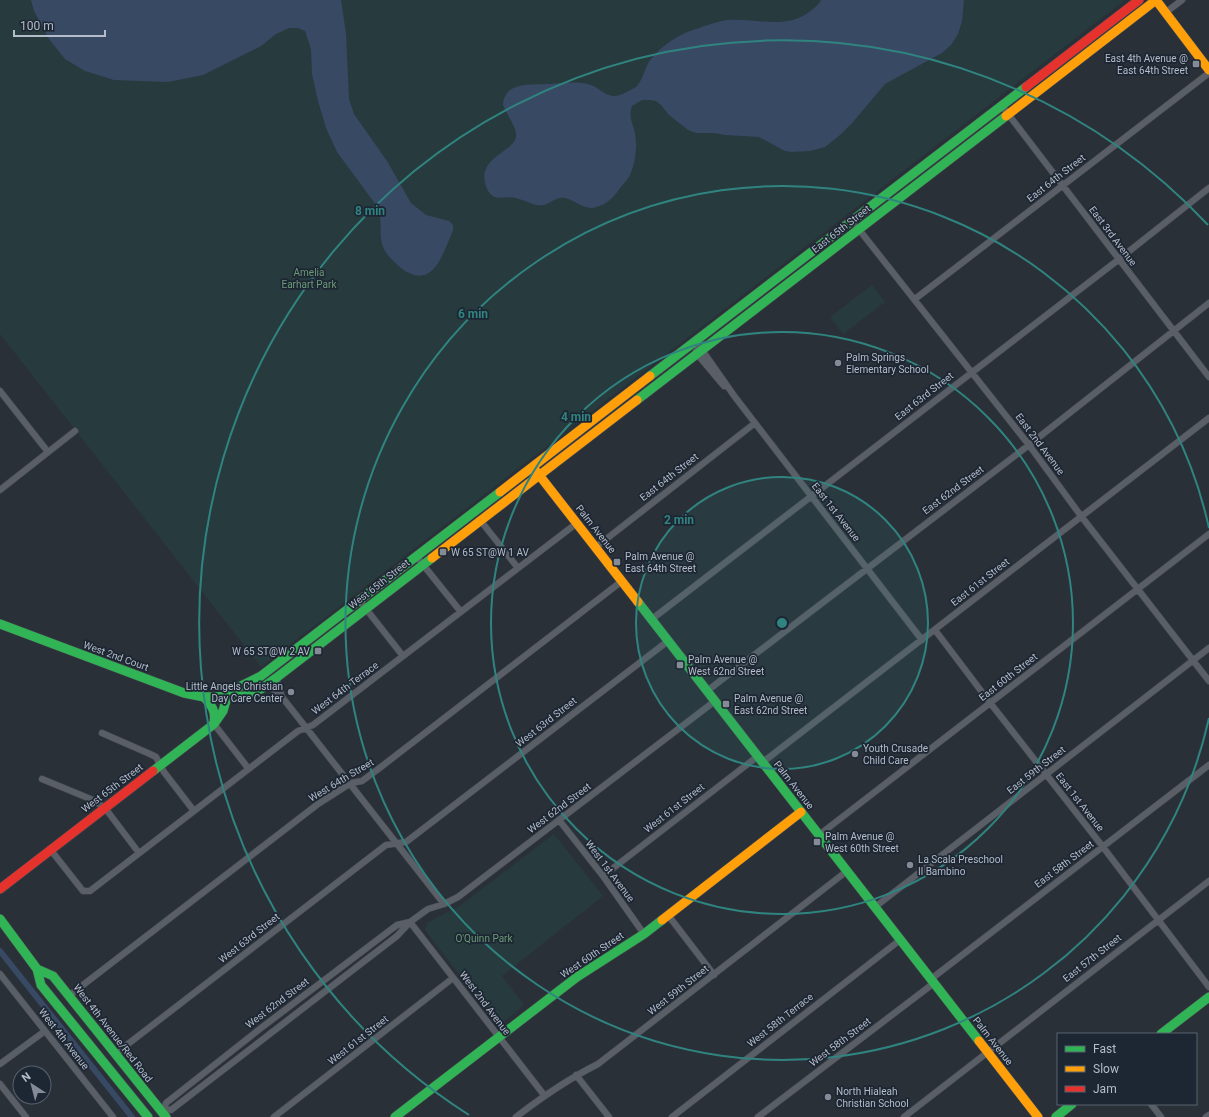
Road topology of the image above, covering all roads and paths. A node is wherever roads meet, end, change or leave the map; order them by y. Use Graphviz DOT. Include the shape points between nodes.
graph roads {
  1 [pos="1139,0"];
  2 [pos="1156,0"];
  3 [pos="1182,0"];
  4 [pos="1166,13"];
  5 [pos="1209,71"];
  6 [pos="1002,106"];
  7 [pos="1008,114"];
  8 [pos="1062,186"];
  9 [pos="1209,188"];
  10 [pos="852,221"];
  11 [pos="859,229"];
  12 [pos="1118,260"];
  13 [pos="915,299"];
  14 [pos="1209,303"];
  15 [pos="1173,331"];
  16 [pos="693,343"];
  17 [pos="699,352"];
  18 [pos="971,372"];
  19 [pos="1209,377"];
  20 [pos="0,391"];
  21 [pos="1209,418"];
  22 [pos="755,423"];
  23 [pos="76,431"];
  24 [pos="1029,445"];
  25 [pos="48,452"];
  26 [pos="533,467"];
  27 [pos="539,475"];
  28 [pos="0,490"];
  29 [pos="812,496"];
  30 [pos="1081,516"];
  31 [pos="480,520"];
  32 [pos="577,523"];
  33 [pos="1209,534"];
  34 [pos="596,547"];
  35 [pos="416,556"];
  36 [pos="423,565"];
  37 [pos="518,568"];
  38 [pos="867,568"];
  39 [pos="622,582"];
  40 [pos="1138,589"];
  41 [pos="359,600"];
  42 [pos="365,608"];
  43 [pos="461,612"];
  44 [pos="652,619"];
  45 [pos="0,624"];
  46 [pos="935,630"];
  47 [pos="922,640"];
  48 [pos="668,641"];
  49 [pos="1209,648"];
  50 [pos="403,656"];
  51 [pos="1193,660"];
  52 [pos="276,678"];
  53 [pos="1209,681"];
  54 [pos="267,685"];
  55 [pos="707,691"];
  56 [pos="227,696"];
  57 [pos="204,697"];
  58 [pos="282,697"];
  59 [pos="715,701"];
  60 [pos="991,704"];
  61 [pos="214,724"];
  62 [pos="306,727"];
  63 [pos="102,733"];
  64 [pos="760,759"];
  65 [pos="160,765"];
  66 [pos="1209,765"];
  67 [pos="248,768"];
  68 [pos="1046,775"];
  69 [pos="42,779"];
  70 [pos="351,783"];
  71 [pos="105,808"];
  72 [pos="194,811"];
  73 [pos="802,812"];
  74 [pos="559,820"];
  75 [pos="819,835"];
  76 [pos="398,844"];
  77 [pos="1103,847"];
  78 [pos="50,849"];
  79 [pos="139,853"];
  80 [pos="847,871"];
  81 [pos="603,876"];
  82 [pos="1209,881"];
  83 [pos="0,889"];
  84 [pos="444,904"];
  85 [pos="875,907"];
  86 [pos="668,915"];
  87 [pos="0,919"];
  88 [pos="1158,920"];
  89 [pos="410,922"];
  90 [pos="644,934"];
  91 [pos="900,940"];
  92 [pos="38,969"];
  93 [pos="714,975"];
  94 [pos="1,976"];
  95 [pos="453,978"];
  96 [pos="932,981"];
  97 [pos="1209,987"];
  98 [pos="70,995"];
  99 [pos="1209,997"];
  100 [pos="75,1026"];
  101 [pos="45,1031"];
  102 [pos="1162,1033"];
  103 [pos="498,1037"];
  104 [pos="988,1052"];
  105 [pos="115,1054"];
  106 [pos="0,1064"];
  107 [pos="576,1075"];
  108 [pos="118,1080"];
  109 [pos="0,1084"];
  110 [pos="544,1095"];
  111 [pos="1071,1105"];
  112 [pos="1152,1105"];
  113 [pos="164,1112"];
  114 [pos="1033,1115"];
  115 [pos="1209,1115"];
  116 [pos="26,1117"];
  117 [pos="113,1117"];
  118 [pos="148,1117"];
  119 [pos="274,1117"];
  120 [pos="395,1117"];
  121 [pos="516,1117"];
  122 [pos="609,1117"];
  123 [pos="672,1117"];
  124 [pos="758,1117"];
  125 [pos="904,1117"];
  126 [pos="1056,1117"];
  127 [pos="1161,1117"];
  128 [pos="1206,1117"];
  1 -- 6 [label="main road, East 65th Street"];
  2 -- 4 [label="main road"];
  2 -- 7 [label="main road, East 65th Street"];
  3 -- 4 [label="street"];
  4 -- 5 [label="main road"];
  5 -- 8 [label="street, East 64th Street"];
  6 -- 7 [label="street, East 3rd Avenue"];
  6 -- 10 [label="main road, East 65th Street"];
  7 -- 8 [label="street, East 3rd Avenue"];
  7 -- 11 [label="main road, East 65th Street"];
  8 -- 12 [label="street, East 3rd Avenue"];
  8 -- 13 [label="street, East 64th Street"];
  9 -- 12 [label="street, East 63rd Street"];
  10 -- 11 [label="street, East 2nd Avenue"];
  10 -- 16 [label="main road, East 65th Street"];
  11 -- 13 [label="street, East 2nd Avenue"];
  11 -- 17 [label="main road, East 65th Street"];
  12 -- 15 [label="street, East 3rd Avenue"];
  12 -- 18 [label="street, East 63rd Street"];
  13 -- 18 [label="street, East 2nd Avenue"];
  14 -- 15 [label="street, East 62nd Street"];
  15 -- 19 [label="street, East 3rd Avenue"];
  15 -- 24 [label="street, East 62nd Street"];
  16 -- 17 [label="street, East 1st Avenue"];
  16 -- 26 [label="main road, East 65th Street"];
  17 -- 22 [label="street, East 1st Avenue"];
  17 -- 27 [label="main road, East 65th Street"];
  18 -- 24 [label="street, East 2nd Avenue"];
  18 -- 29 [label="street, East 63rd Street"];
  20 -- 25 [label="street"];
  21 -- 30 [label="street, East 61st Street"];
  22 -- 29 [label="street, East 1st Avenue"];
  22 -- 34 [label="street, East 64th Street"];
  23 -- 25 [label="street"];
  24 -- 30 [label="street, East 2nd Avenue"];
  24 -- 38 [label="street, East 62nd Street"];
  25 -- 28 [label="street"];
  26 -- 27 [label="main road, Palm Avenue"];
  26 -- 35 [label="main road, West 65th Street"];
  27 -- 31 [label="main road, West 65th Street"];
  27 -- 32 [label="main road, Palm Avenue"];
  29 -- 38 [label="street, East 1st Avenue"];
  29 -- 44 [label="street, East 63rd Street"];
  30 -- 40 [label="street, East 2nd Avenue"];
  30 -- 46 [label="street, East 61st Street"];
  31 -- 36 [label="main road, West 65th Street"];
  31 -- 37 [label="street"];
  32 -- 34 [label="main road, Palm Avenue"];
  32 -- 37 [label="street, West 64th Terrace"];
  33 -- 40 [label="street, East 60th Street"];
  34 -- 39 [label="main road, Palm Avenue"];
  35 -- 36 [label="street"];
  35 -- 41 [label="main road, West 65th Street"];
  36 -- 42 [label="main road, West 65th Street"];
  36 -- 43 [label="street"];
  37 -- 43 [label="street, West 64th Terrace"];
  38 -- 47 [label="street, East 1st Avenue"];
  38 -- 55 [label="street, East 62nd Street"];
  39 -- 44 [label="main road, Palm Avenue"];
  39 -- 70 [label="street, West 64th Street" via="377,770 362,781"];
  40 -- 51 [label="street, East 2nd Avenue"];
  40 -- 60 [label="street, East 60th Street"];
  41 -- 42 [label="street"];
  41 -- 56 [label="main road, West 65th Street" via="260,676"];
  42 -- 50 [label="street"];
  42 -- 52 [label="main road, West 65th Street"];
  43 -- 50 [label="street, West 64th Terrace"];
  44 -- 48 [label="main road, Palm Avenue"];
  45 -- 57 [label="main road, West 2nd Court" via="184,693"];
  46 -- 47 [label="street, East 61st Street"];
  46 -- 60 [label="street, East 1st Avenue"];
  47 -- 64 [label="street, East 61st Street"];
  48 -- 55 [label="main road, Palm Avenue"];
  48 -- 76 [label="street, West 63rd Street" via="437,819 406,842"];
  49 -- 51 [label="street, East 59th Street"];
  50 -- 62 [label="street, West 64th Terrace" via="313,725"];
  51 -- 53 [label="street, East 2nd Avenue"];
  51 -- 68 [label="street, East 59th Street"];
  52 -- 54 [label="main road, West 65th Street"];
  52 -- 58 [label="street"];
  54 -- 56 [label="main road, West 65th Street" via="245,696"];
  54 -- 58 [label="street"];
  55 -- 59 [label="main road, Palm Avenue"];
  56 -- 57 [label="main road, West 2nd Court"];
  56 -- 61 [label="main road, West 65th Street" via="223,711"];
  57 -- 61 [label="main road" via="216,712"];
  58 -- 62 [label="street"];
  59 -- 64 [label="main road, Palm Avenue"];
  59 -- 74 [label="street, West 62nd Street"];
  60 -- 68 [label="street, East 1st Avenue"];
  60 -- 75 [label="street, East 60th Street"];
  61 -- 65 [label="main road, West 65th Street"];
  61 -- 67 [label="street"];
  62 -- 67 [label="street, West 64th Terrace"];
  62 -- 70 [label="street"];
  63 -- 65 [label="street" via="156,757"];
  64 -- 73 [label="main road, Palm Avenue"];
  64 -- 81 [label="street, West 61st Street"];
  65 -- 71 [label="main road, West 65th Street"];
  65 -- 72 [label="street"];
  66 -- 77 [label="street, East 58th Street"];
  67 -- 72 [label="street, West 64th Terrace"];
  68 -- 77 [label="street, East 1st Avenue"];
  68 -- 85 [label="street, East 59th Street"];
  69 -- 71 [label="street" via="93,800"];
  70 -- 76 [label="street"];
  70 -- 98 [label="street, West 64th Street" via="318,804"];
  71 -- 78 [label="main road, West 65th Street"];
  71 -- 79 [label="street"];
  72 -- 79 [label="street, West 64th Terrace"];
  73 -- 75 [label="main road, Palm Avenue"];
  73 -- 86 [label="main road, West 60th Street"];
  74 -- 81 [label="street, West 1st Avenue"];
  74 -- 84 [label="street, West 62nd Street" via="458,897"];
  75 -- 80 [label="main road, Palm Avenue"];
  76 -- 84 [label="street"];
  76 -- 105 [label="street, West 63rd Street" via="386,845"];
  77 -- 88 [label="street, East 1st Avenue"];
  77 -- 96 [label="street, East 58th Street"];
  78 -- 79 [label="street, West 64th Terrace" via="83,891 90,891"];
  78 -- 83 [label="main road, West 65th Street"];
  80 -- 85 [label="main road, Palm Avenue"];
  80 -- 93 [label="street, West 59th Street"];
  81 -- 90 [label="street, West 1st Avenue"];
  82 -- 88 [label="street, East 57th Street"];
  84 -- 89 [label="street, West 62nd Street" via="428,909"];
  85 -- 91 [label="main road, Palm Avenue"];
  86 -- 90 [label="main road, West 60th Street"];
  86 -- 93 [label="street"];
  87 -- 92 [label="main road, West 4th Avenue/Red Road"];
  88 -- 97 [label="street, East 1st Avenue"];
  88 -- 104 [label="street, East 57th Street"];
  89 -- 95 [label="street, West 2nd Avenue"];
  89 -- 113 [label="street, West 62nd Street" via="397,936 171,1110"];
  89 -- 113 [label="street, West 62nd Street" via="397,925 273,1018 166,1103"];
  90 -- 103 [label="main road, West 60th Street" via="577,977"];
  91 -- 96 [label="main road, Palm Avenue"];
  91 -- 123 [label="street, West 58th Terrace"];
  92 -- 98 [label="main road, West 4th Avenue/Red Road" via="53,976"];
  92 -- 100 [label="main road, West 4th Avenue/Red Road" via="41,985"];
  93 -- 107 [label="street, West 59th Street" via="598,1064"];
  94 -- 101 [label="street, West 4th Avenue"];
  95 -- 103 [label="street, West 2nd Avenue"];
  95 -- 119 [label="street, West 61st Street"];
  96 -- 104 [label="main road, Palm Avenue"];
  96 -- 124 [label="street, West 58th Street"];
  98 -- 105 [label="main road, West 4th Avenue/Red Road"];
  99 -- 102 [label="main road"];
  100 -- 105 [label="main road" via="84,1029 98,1047"];
  100 -- 108 [label="main road, West 4th Avenue/Red Road"];
  101 -- 106 [label="street"];
  101 -- 117 [label="street, West 4th Avenue"];
  103 -- 110 [label="street, West 2nd Avenue"];
  103 -- 120 [label="main road, West 60th Street"];
  104 -- 114 [label="main road, Palm Avenue"];
  104 -- 125 [label="street, East 57th Street"];
  105 -- 108 [label="main road"];
  105 -- 113 [label="main road, West 4th Avenue/Red Road"];
  107 -- 110 [label="street, West 59th Street"];
  107 -- 122 [label="street"];
  108 -- 118 [label="main road, West 4th Avenue/Red Road"];
  109 -- 116 [label="street"];
  110 -- 121 [label="street, West 59th Street"];
  111 -- 126 [label="main road"];
  112 -- 127 [label="street"];
  115 -- 128 [label="street"];
}
